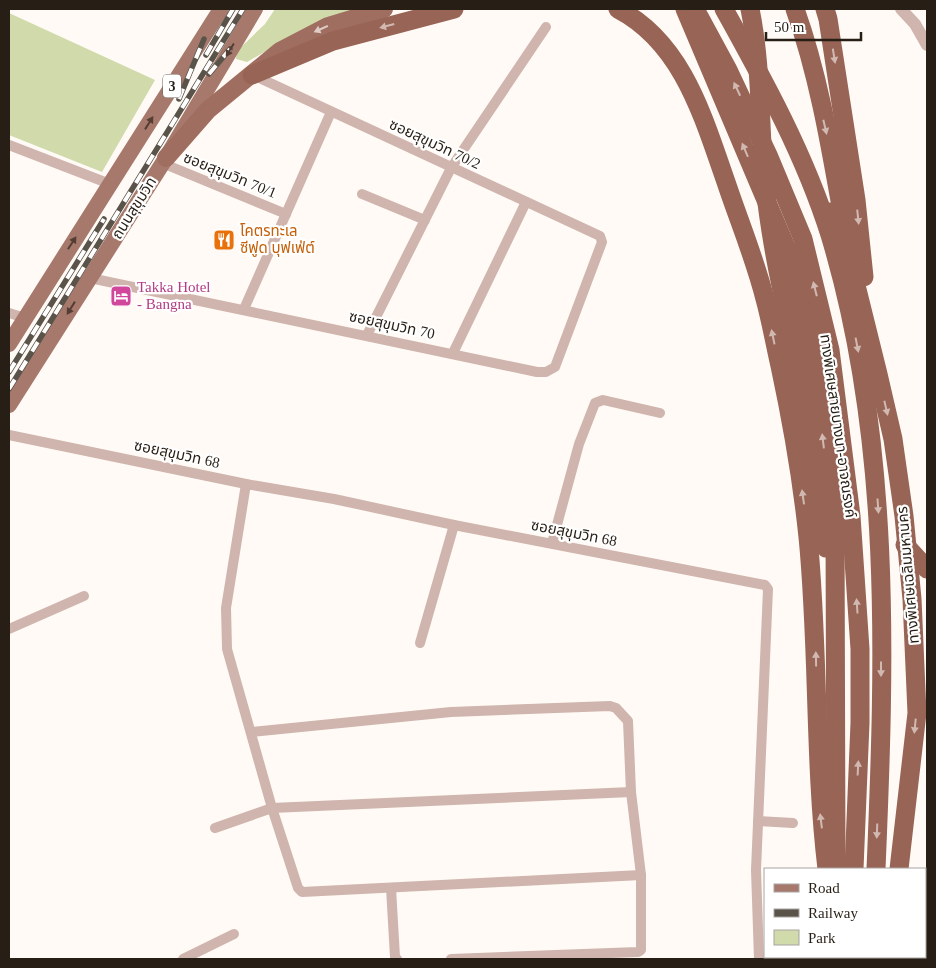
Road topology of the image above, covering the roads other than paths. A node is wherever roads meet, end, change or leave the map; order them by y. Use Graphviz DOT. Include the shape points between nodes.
graph roads {
  1 [pos="221,9"];
  2 [pos="255,9"];
  3 [pos="384,9"];
  4 [pos="454,9"];
  5 [pos="618,9"];
  6 [pos="685,9"];
  7 [pos="695,9"];
  8 [pos="724,9"];
  9 [pos="734,9"];
  10 [pos="750,9"];
  11 [pos="825,9"];
  12 [pos="901,9"];
  13 [pos="795,10"];
  14 [pos="546,27"];
  15 [pos="927,46"];
  16 [pos="252,75"];
  17 [pos="331,112"];
  18 [pos="9,145"];
  19 [pos="164,161"];
  20 [pos="451,168"];
  21 [pos="110,184"];
  22 [pos="362,194"];
  23 [pos="526,202"];
  24 [pos="286,214"];
  25 [pos="425,220"];
  26 [pos="602,242"];
  27 [pos="849,257"];
  28 [pos="90,278"];
  29 [pos="244,310"];
  30 [pos="17,315"];
  31 [pos="367,335"];
  32 [pos="9,344"];
  33 [pos="871,344"];
  34 [pos="453,353"];
  35 [pos="9,405"];
  36 [pos="660,413"];
  37 [pos="9,435"];
  38 [pos="246,484"];
  39 [pos="454,526"];
  40 [pos="552,543"];
  41 [pos="905,545"];
  42 [pos="927,568"];
  43 [pos="84,596"];
  44 [pos="836,611"];
  45 [pos="9,629"];
  46 [pos="420,643"];
  47 [pos="252,732"];
  48 [pos="631,792"];
  49 [pos="272,808"];
  50 [pos="758,821"];
  51 [pos="793,823"];
  52 [pos="215,828"];
  53 [pos="827,868"];
  54 [pos="836,868"];
  55 [pos="854,868"];
  56 [pos="876,868"];
  57 [pos="899,868"];
  58 [pos="641,875"];
  59 [pos="391,888"];
  60 [pos="234,934"];
  61 [pos="183,959"];
  62 [pos="397,959"];
  63 [pos="452,959"];
  64 [pos="759,959"];
  21 -- 1 [label="main road, 3, one-way"];
  2 -- 19 [label="main road, ถนนสุขุมวิท / 3, one-way"];
  3 -- 16 [label="highway, one-way" via="328,26 305,37 280,51"];
  4 -- 16 [label="highway, one-way" via="333,42"];
  53 -- 5 [label="highway, one-way" via="819,806 815,628 808,535 795,437 765,298 684,74 656,36"];
  44 -- 6 [label="highway, one-way" via="834,521 812,355 788,252"];
  55 -- 7 [label="highway, ทางพิเศษสายบางนา-อาจณรงค์, one-way, bridge" via="860,649 851,516 830,350 803,239 760,138"];
  8 -- 56 [label="highway, ทางพิเศษสายบางนา-อาจณรงค์, one-way, bridge" via="796,147 830,234 858,351 871,429 878,513 881,704"];
  9 -- 27 [label="highway" via="786,107"];
  10 -- 44 [label="highway, bridge" via="757,42 765,188 774,248 798,358"];
  11 -- 33 [label="highway, one-way" via="856,200"];
  12 -- 15 [label="street" via="915,24"];
  13 -- 27 [label="highway, one-way" via="803,30 833,162"];
  14 -- 20 [label="street"];
  16 -- 17 [label="street, ซอยสุขุมวิท 70/2"];
  16 -- 19 [label="highway" via="208,110"];
  17 -- 20 [label="street, ซอยสุขุมวิท 70/2"];
  17 -- 24 [label="street"];
  18 -- 21 [label="street"];
  19 -- 24 [label="street, ซอยสุขุมวิท 70/1"];
  19 -- 28 [label="main road, ถนนสุขุมวิท / 3"];
  20 -- 23 [label="street, ซอยสุขุมวิท 70/2"];
  20 -- 25 [label="street"];
  30 -- 21 [label="main road, one-way"];
  22 -- 25 [label="street"];
  23 -- 26 [label="street, ซอยสุขุมวิท 70/2" via="600,236"];
  23 -- 34 [label="street"];
  24 -- 29 [label="street"];
  25 -- 31 [label="street"];
  26 -- 34 [label="street, ซอยสุขุมวิท 70" via="555,367 537,372"];
  27 -- 33 [label="highway"];
  28 -- 29 [label="street, ซอยสุขุมวิท 70"];
  28 -- 35 [label="main road, ถนนสุขุมวิท, one-way"];
  29 -- 31 [label="street, ซอยสุขุมวิท 70"];
  30 -- 32 [label="main road"];
  31 -- 34 [label="street, ซอยสุขุมวิท 70"];
  33 -- 41 [label="highway, ทางพิเศษเฉลิมมหานคร, one-way" via="893,439"];
  36 -- 40 [label="street" via="603,400 595,403 579,444"];
  37 -- 38 [label="street, ซอยสุขุมวิท 68"];
  38 -- 39 [label="street, ซอยสุขุมวิท 68" via="334,499"];
  38 -- 47 [label="street" via="226,608 227,649"];
  39 -- 40 [label="street, ซอยสุขุมวิท 68"];
  39 -- 46 [label="street"];
  40 -- 50 [label="street, ซอยสุขุมวิท 68" via="765,585 768,590"];
  41 -- 42 [label="highway"];
  41 -- 57 [label="highway, ทางพิเศษเฉลิมมหานคร, one-way" via="912,599 917,713"];
  43 -- 45 [label="street"];
  44 -- 54 [label="highway"];
  47 -- 48 [label="street" via="451,712 610,706 628,721"];
  47 -- 49 [label="street"];
  48 -- 49 [label="street"];
  48 -- 58 [label="street"];
  49 -- 52 [label="street"];
  49 -- 59 [label="street" via="302,892"];
  50 -- 51 [label="street"];
  50 -- 64 [label="street, ซอยสุขุมวิท 68"];
  58 -- 59 [label="street"];
  58 -- 63 [label="street" via="643,946 638,952"];
  59 -- 62 [label="street"];
  60 -- 61 [label="street"];
}
